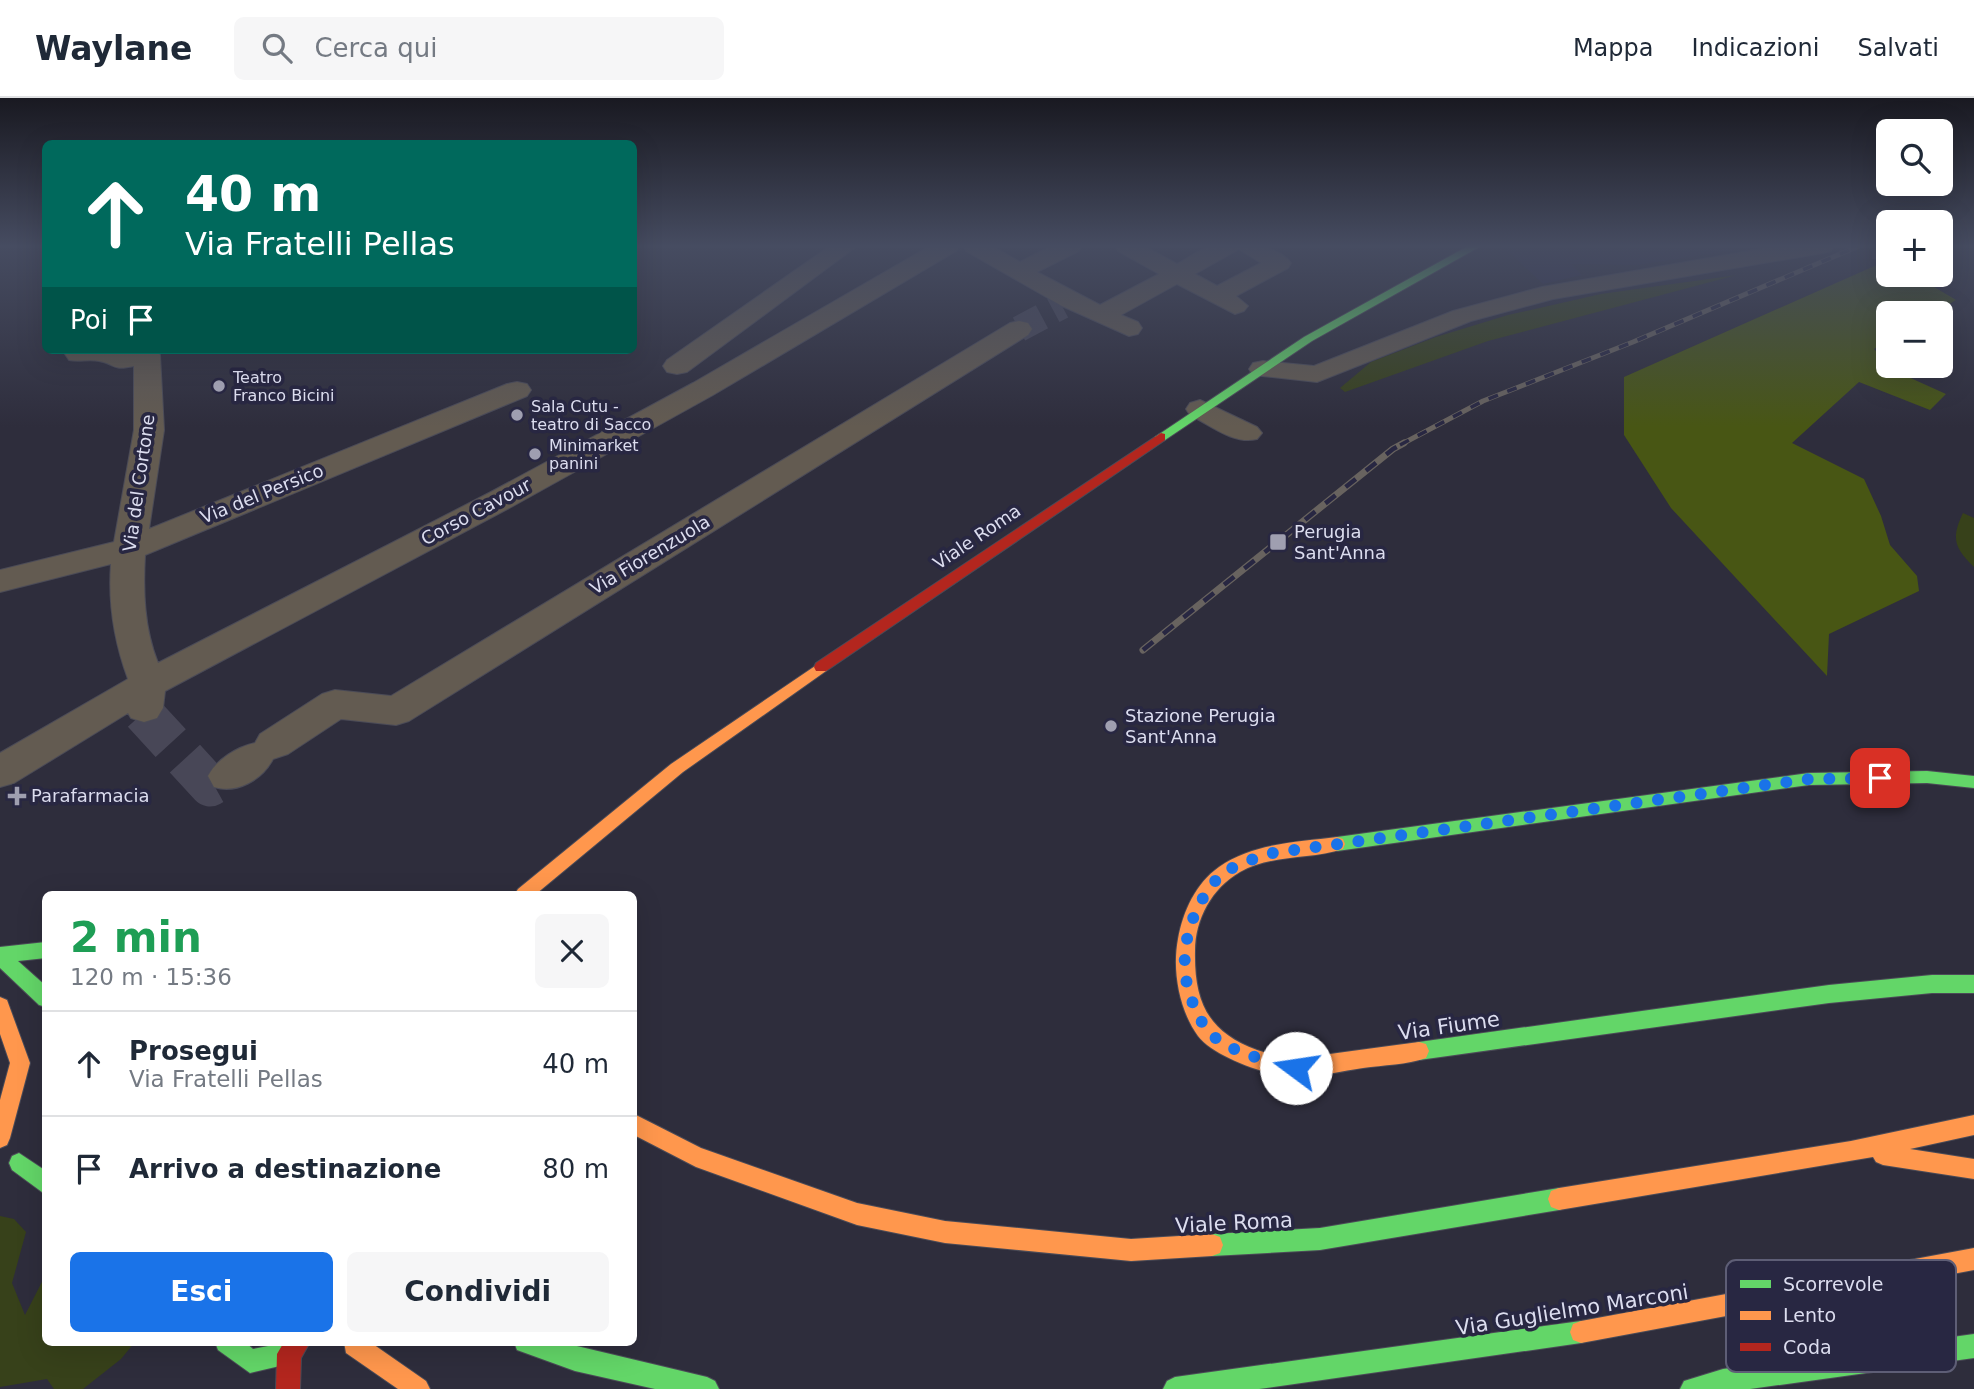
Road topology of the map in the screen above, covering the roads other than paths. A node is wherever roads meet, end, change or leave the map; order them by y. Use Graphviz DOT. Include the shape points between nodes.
graph roads {
  1 [pos="761,306"];
  2 [pos="845,306"];
  3 [pos="1073,306"];
  4 [pos="1119,306"];
  5 [pos="1367,306"];
  6 [pos="1498,306"];
  7 [pos="1101,316"];
  8 [pos="1129,328"];
  9 [pos="1019,329"];
  10 [pos="108,354"];
  11 [pos="677,366"];
  12 [pos="1263,369"];
  13 [pos="517,390"];
  14 [pos="1200,409"];
  15 [pos="1247,433"];
  16 [pos="129,548"];
  17 [pos="0,581"];
  18 [pos="145,699"];
  19 [pos="252,759"];
  20 [pos="0,772"];
  21 [pos="1974,782"];
  22 [pos="528,891"];
  23 [pos="42,950"];
  24 [pos="0,955"];
  25 [pos="1932,984"];
  26 [pos="1974,984"];
  27 [pos="42,995"];
  28 [pos="1964,1003"];
  29 [pos="0,1006"];
  30 [pos="1974,1125"];
  31 [pos="637,1126"];
  32 [pos="0,1138"];
  33 [pos="1851,1152"];
  34 [pos="19,1163"];
  35 [pos="1974,1169"];
  36 [pos="42,1182"];
  37 [pos="1974,1259"];
  38 [pos="1956,1262"];
  39 [pos="1726,1305"];
  40 [pos="231,1346"];
  41 [pos="355,1346"];
  42 [pos="537,1346"];
  43 [pos="568,1346"];
  44 [pos="1974,1346"];
  45 [pos="294,1348"];
  46 [pos="1956,1349"];
  47 [pos="575,1359"];
  48 [pos="1788,1372"];
  49 [pos="1723,1381"];
  50 [pos="288,1389"];
  51 [pos="418,1389"];
  52 [pos="707,1389"];
  53 [pos="1174,1389"];
  54 [pos="1692,1389"];
  55 [pos="1748,1389"];
  1 -- 11 [label="street"];
  2 -- 18 [label="street, Corso Cavour"];
  3 -- 7 [label="street"];
  4 -- 7 [label="street"];
  5 -- 12 [label="street, Viale Roma"];
  6 -- 12 [label="street" via="1317,374"];
  7 -- 8 [label="street"];
  9 -- 19 [label="street, Via Fiorenzuola" via="396,711 335,704"];
  10 -- 16 [label="street, Via del Cortone" via="119,361 147,355 149,430"];
  12 -- 14 [label="street, Viale Roma"];
  13 -- 16 [label="street, Via del Persico"];
  14 -- 15 [label="street"];
  14 -- 22 [label="street, Viale Roma" via="677,768"];
  16 -- 17 [label="street, Via del Persico"];
  16 -- 18 [label="street, Via del Cortone" via="126,595"];
  18 -- 20 [label="street, Corso Cavour"];
  21 -- 25 [label="street, Via Fiume" via="1927,777 1809,779 1273,853 1245,861 1217,879 1187,933 1183,970 1190,999 1207,1031 1243,1055 1296,1068"];
  23 -- 24 [label="street"];
  24 -- 27 [label="street"];
  25 -- 26 [label="street, Via Fiume"];
  25 -- 28 [label="street"];
  29 -- 32 [label="street" via="20,1063"];
  30 -- 33 [label="street, Viale Roma"];
  31 -- 33 [label="street, Viale Roma" via="696,1157 857,1214 945,1232 1131,1250 1320,1239"];
  33 -- 35 [label="street, Viale Roma"];
  34 -- 36 [label="street"];
  37 -- 38 [label="street, Via Guglielmo Marconi"];
  39 -- 53 [label="street, Via Guglielmo Marconi" via="1566,1335"];
  40 -- 45 [label="street" via="250,1361"];
  41 -- 51 [label="street"];
  42 -- 47 [label="street"];
  43 -- 47 [label="street"];
  44 -- 46 [label="street"];
  45 -- 50 [label="street"];
  47 -- 52 [label="street"];
  48 -- 49 [label="street"];
  49 -- 54 [label="street"];
  49 -- 55 [label="street"];
}
